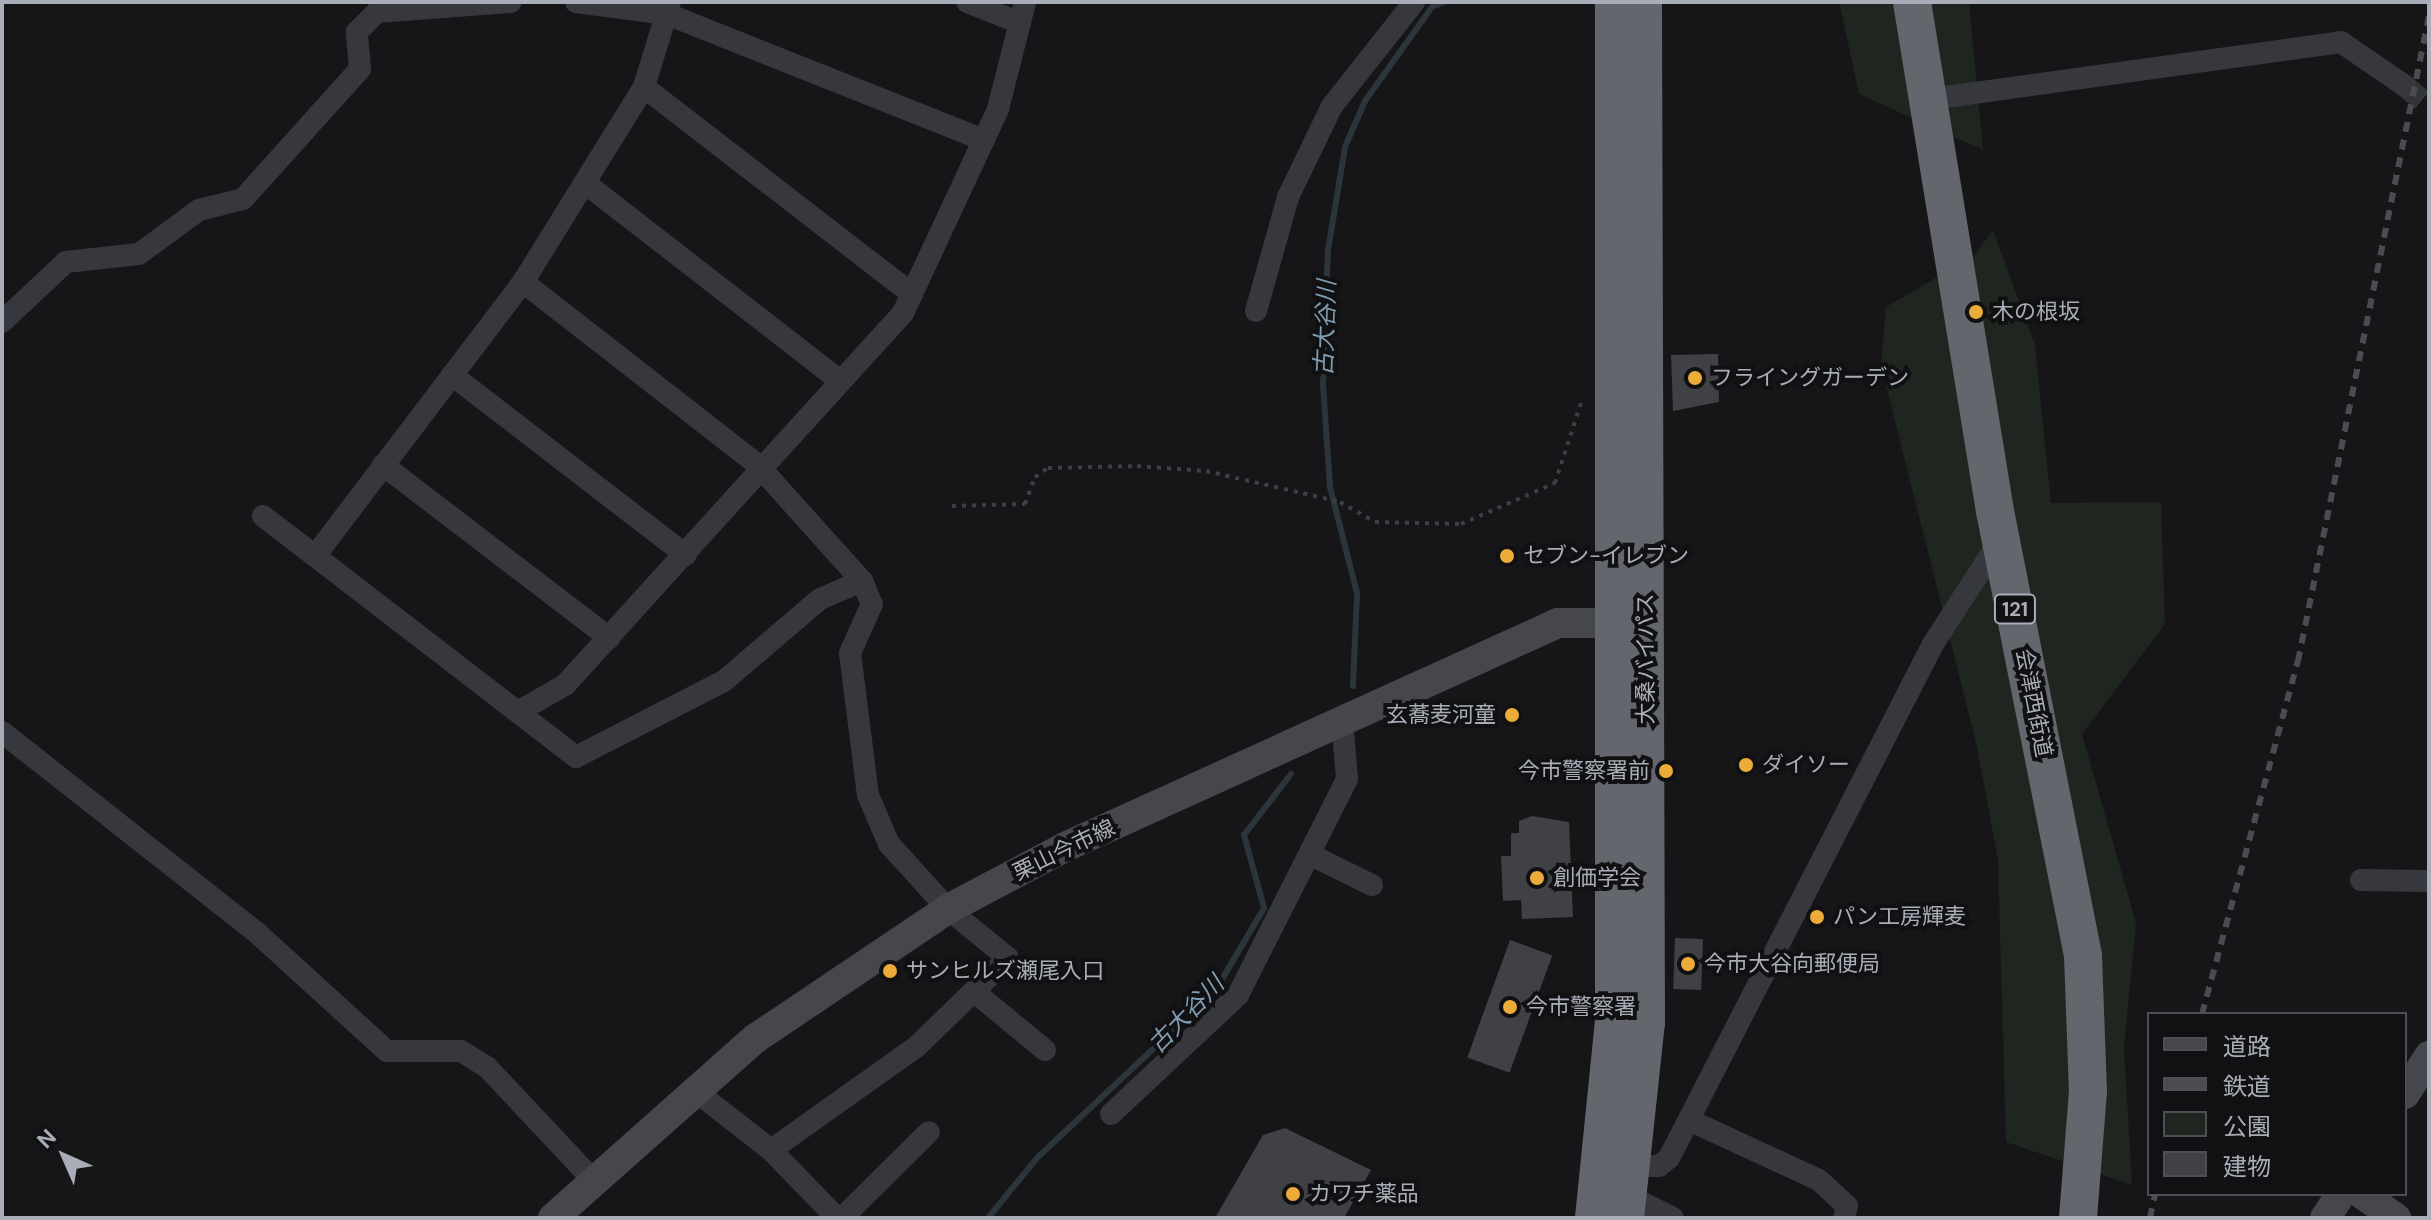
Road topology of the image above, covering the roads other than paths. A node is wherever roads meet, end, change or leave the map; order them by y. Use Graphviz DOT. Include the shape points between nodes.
graph roads {
  1 [pos="511,2"];
  2 [pos="576,2"];
  3 [pos="967,2"];
  4 [pos="1414,2"];
  5 [pos="1614,2"];
  6 [pos="1643,2"];
  7 [pos="1912,2"];
  8 [pos="668,8"];
  9 [pos="1022,13"];
  10 [pos="2405,86"];
  11 [pos="644,87"];
  12 [pos="1924,100"];
  13 [pos="984,140"];
  14 [pos="585,183"];
  15 [pos="523,282"];
  16 [pos="912,294"];
  17 [pos="1256,311"];
  18 [pos="2,322"];
  19 [pos="452,375"];
  20 [pos="840,381"];
  21 [pos="383,465"];
  22 [pos="761,469"];
  23 [pos="263,516"];
  24 [pos="2001,538"];
  25 [pos="686,555"];
  26 [pos="315,556"];
  27 [pos="862,581"];
  28 [pos="1629,622"];
  29 [pos="609,638"];
  30 [pos="521,710"];
  31 [pos="1342,720"];
  32 [pos="2,732"];
  33 [pos="1311,855"];
  34 [pos="2361,880"];
  35 [pos="2429,881"];
  36 [pos="1372,885"];
  37 [pos="948,909"];
  38 [pos="977,994"];
  39 [pos="1045,1050"];
  40 [pos="2429,1056"];
  41 [pos="1627,1072"];
  42 [pos="694,1090"];
  43 [pos="2407,1091"];
  44 [pos="1111,1114"];
  45 [pos="1689,1120"];
  46 [pos="929,1132"];
  47 [pos="771,1150"];
  48 [pos="593,1180"];
  49 [pos="1629,1194"];
  50 [pos="2340,1196"];
  51 [pos="2365,1196"];
  52 [pos="553,1218"];
  53 [pos="840,1218"];
  54 [pos="1594,1218"];
  55 [pos="1673,1218"];
  56 [pos="1844,1218"];
  57 [pos="2078,1218"];
  58 [pos="2325,1218"];
  59 [pos="2396,1218"];
  1 -- 18 [label="street" via="377,12 357,32 360,69 243,199 199,210 139,254 66,262"];
  2 -- 8 [label="street"];
  3 -- 9 [label="street"];
  4 -- 17 [label="street" via="1332,106 1288,197"];
  5 -- 28 [label="highway, 大桑バイパス" via="1614,369"];
  6 -- 28 [label="highway, 大桑バイパス"];
  7 -- 12 [label="highway, 会津西街道 / 121"];
  8 -- 11 [label="street"];
  8 -- 13 [label="street"];
  9 -- 13 [label="street"];
  10 -- 12 [label="street" via="2341,42"];
  11 -- 14 [label="street"];
  11 -- 16 [label="street"];
  12 -- 24 [label="highway, 会津西街道 / 121"];
  13 -- 16 [label="street"];
  14 -- 15 [label="street"];
  14 -- 20 [label="street"];
  15 -- 19 [label="street"];
  15 -- 22 [label="street"];
  16 -- 20 [label="street" via="903,313"];
  19 -- 21 [label="street"];
  19 -- 25 [label="street"];
  20 -- 22 [label="street"];
  21 -- 26 [label="street"];
  21 -- 29 [label="street"];
  22 -- 25 [label="street"];
  22 -- 27 [label="street"];
  23 -- 26 [label="street"];
  24 -- 45 [label="street" via="1933,644"];
  24 -- 57 [label="highway, 会津西街道 / 121" via="2083,956 2088,1091"];
  25 -- 29 [label="street"];
  26 -- 30 [label="street"];
  27 -- 30 [label="street" via="820,599 724,681 576,757"];
  27 -- 37 [label="street" via="872,604 850,653 868,795 889,844"];
  28 -- 31 [label="main road, 栗山今市線" via="1558,623"];
  28 -- 41 [label="highway, 大桑バイパス"];
  29 -- 30 [label="street" via="565,685"];
  31 -- 33 [label="street" via="1347,779"];
  31 -- 37 [label="main road, 栗山今市線" via="1065,847"];
  32 -- 48 [label="street" via="256,932 387,1051 461,1051 487,1067"];
  33 -- 36 [label="street"];
  33 -- 44 [label="street" via="1238,995"];
  34 -- 35 [label="street"];
  37 -- 38 [label="street" via="1008,958"];
  37 -- 42 [label="main road, 栗山今市線" via="756,1038"];
  38 -- 39 [label="street"];
  38 -- 47 [label="street" via="964,994 916,1047"];
  40 -- 43 [label="main road"];
  41 -- 49 [label="highway, 大桑バイパス"];
  41 -- 54 [label="highway, 大桑バイパス"];
  42 -- 47 [label="street"];
  42 -- 48 [label="main road, 栗山今市線"];
  45 -- 49 [label="street" via="1669,1158"];
  45 -- 56 [label="street" via="1819,1180 1847,1206"];
  46 -- 53 [label="street"];
  47 -- 53 [label="street"];
  48 -- 52 [label="main road, 栗山今市線"];
  49 -- 55 [label="street"];
  50 -- 58 [label="main road"];
  51 -- 59 [label="main road"];
}
